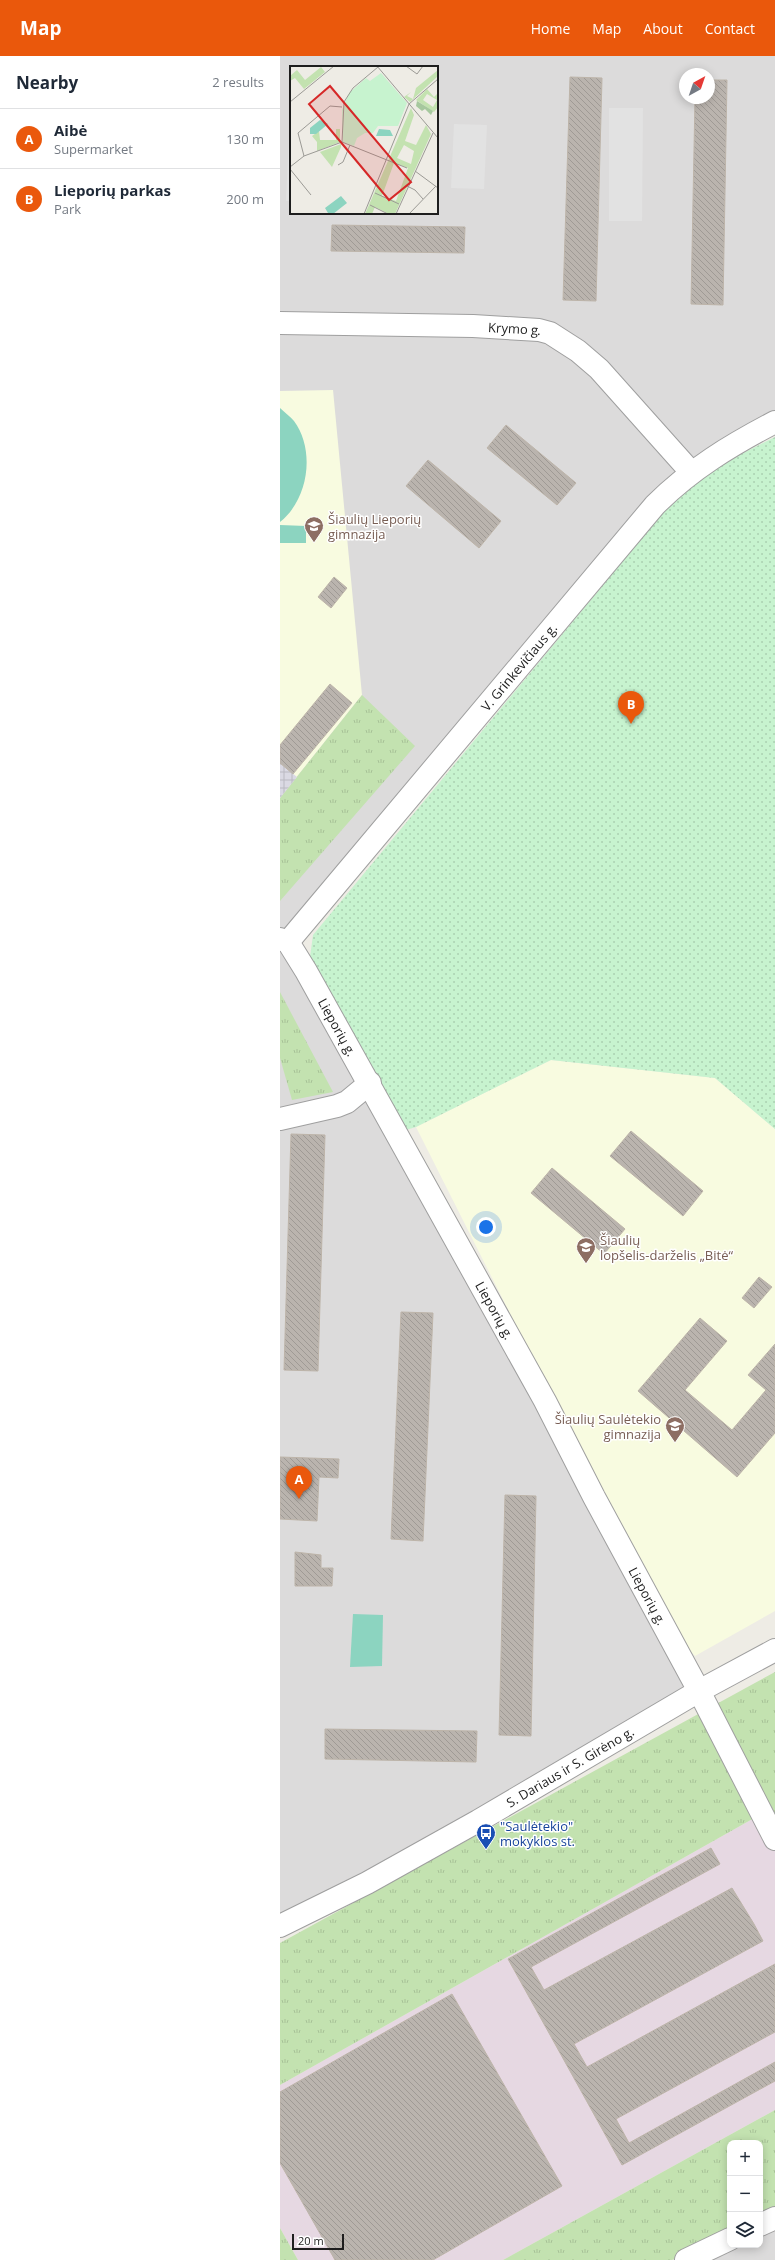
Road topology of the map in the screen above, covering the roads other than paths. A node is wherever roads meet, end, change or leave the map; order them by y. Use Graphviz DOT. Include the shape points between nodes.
graph roads {
  1 [pos="280,323"];
  2 [pos="775,422"];
  3 [pos="691,472"];
  4 [pos="284,940"];
  5 [pos="370,1083"];
  6 [pos="280,1119"];
  7 [pos="775,1650"];
  8 [pos="699,1691"];
  9 [pos="775,1839"];
  10 [pos="280,1926"];
  11 [pos="775,2218"];
  12 [pos="763,2224"];
  13 [pos="727,2240"];
  14 [pos="686,2260"];
  1 -- 3 [label="street, Krymo g." via="473,326 550,333 599,368"];
  2 -- 3 [label="street, V. Grinkevičiaus g." via="734,444"];
  3 -- 4 [label="street, V. Grinkevičiaus g." via="655,505"];
  4 -- 5 [label="street, Lieporių g."];
  5 -- 6 [label="street" via="337,1106"];
  5 -- 8 [label="street, Lieporių g." via="545,1402"];
  7 -- 8 [label="street, S. Dariaus ir S. Girėno g."];
  8 -- 9 [label="street, Lieporių g."];
  8 -- 10 [label="street, S. Dariaus ir S. Girėno g." via="478,1821"];
  11 -- 12 [label="street"];
  13 -- 14 [label="street"];
}
